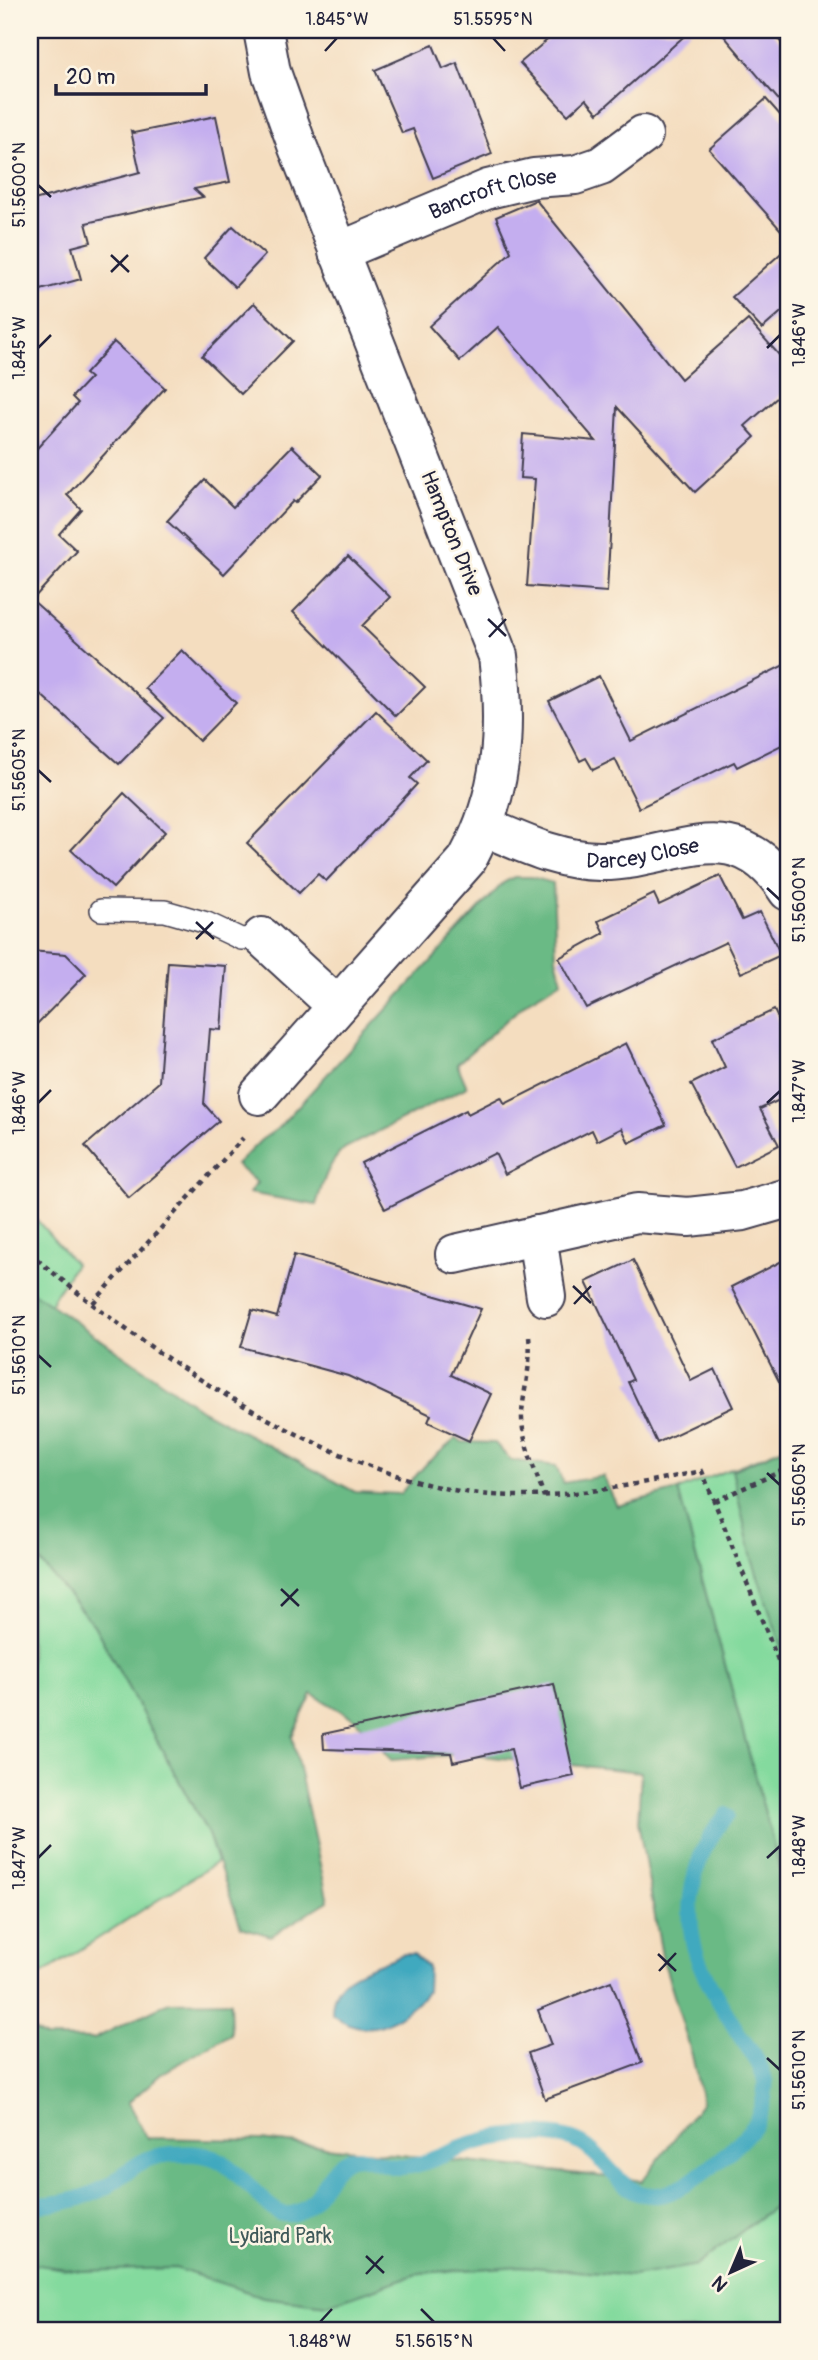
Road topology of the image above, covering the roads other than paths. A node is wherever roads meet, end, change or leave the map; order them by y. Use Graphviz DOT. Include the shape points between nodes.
graph roads {
  1 [pos="263,30"];
  2 [pos="643,135"];
  3 [pos="338,252"];
  4 [pos="485,827"];
  5 [pos="788,891"];
  6 [pos="101,910"];
  7 [pos="262,937"];
  8 [pos="337,1006"];
  9 [pos="259,1095"];
  10 [pos="788,1198"];
  11 [pos="537,1235"];
  12 [pos="455,1254"];
  13 [pos="546,1297"];
  1 -- 3 [label="street, Hampton Drive" via="271,72"];
  2 -- 3 [label="street, Bancroft Close" via="601,166 488,190"];
  3 -- 4 [label="street, Hampton Drive" via="498,656 503,739"];
  4 -- 5 [label="street, Darcey Close" via="570,859 605,862 710,843 737,848 759,860"];
  4 -- 8 [label="street, Hampton Drive" via="445,888"];
  6 -- 7 [label="lane" via="165,911 241,939"];
  7 -- 8 [label="street"];
  8 -- 9 [label="street, Hampton Drive"];
  10 -- 11 [label="street" via="743,1211 688,1217 637,1213"];
  11 -- 12 [label="street"];
  11 -- 13 [label="street"];
}
